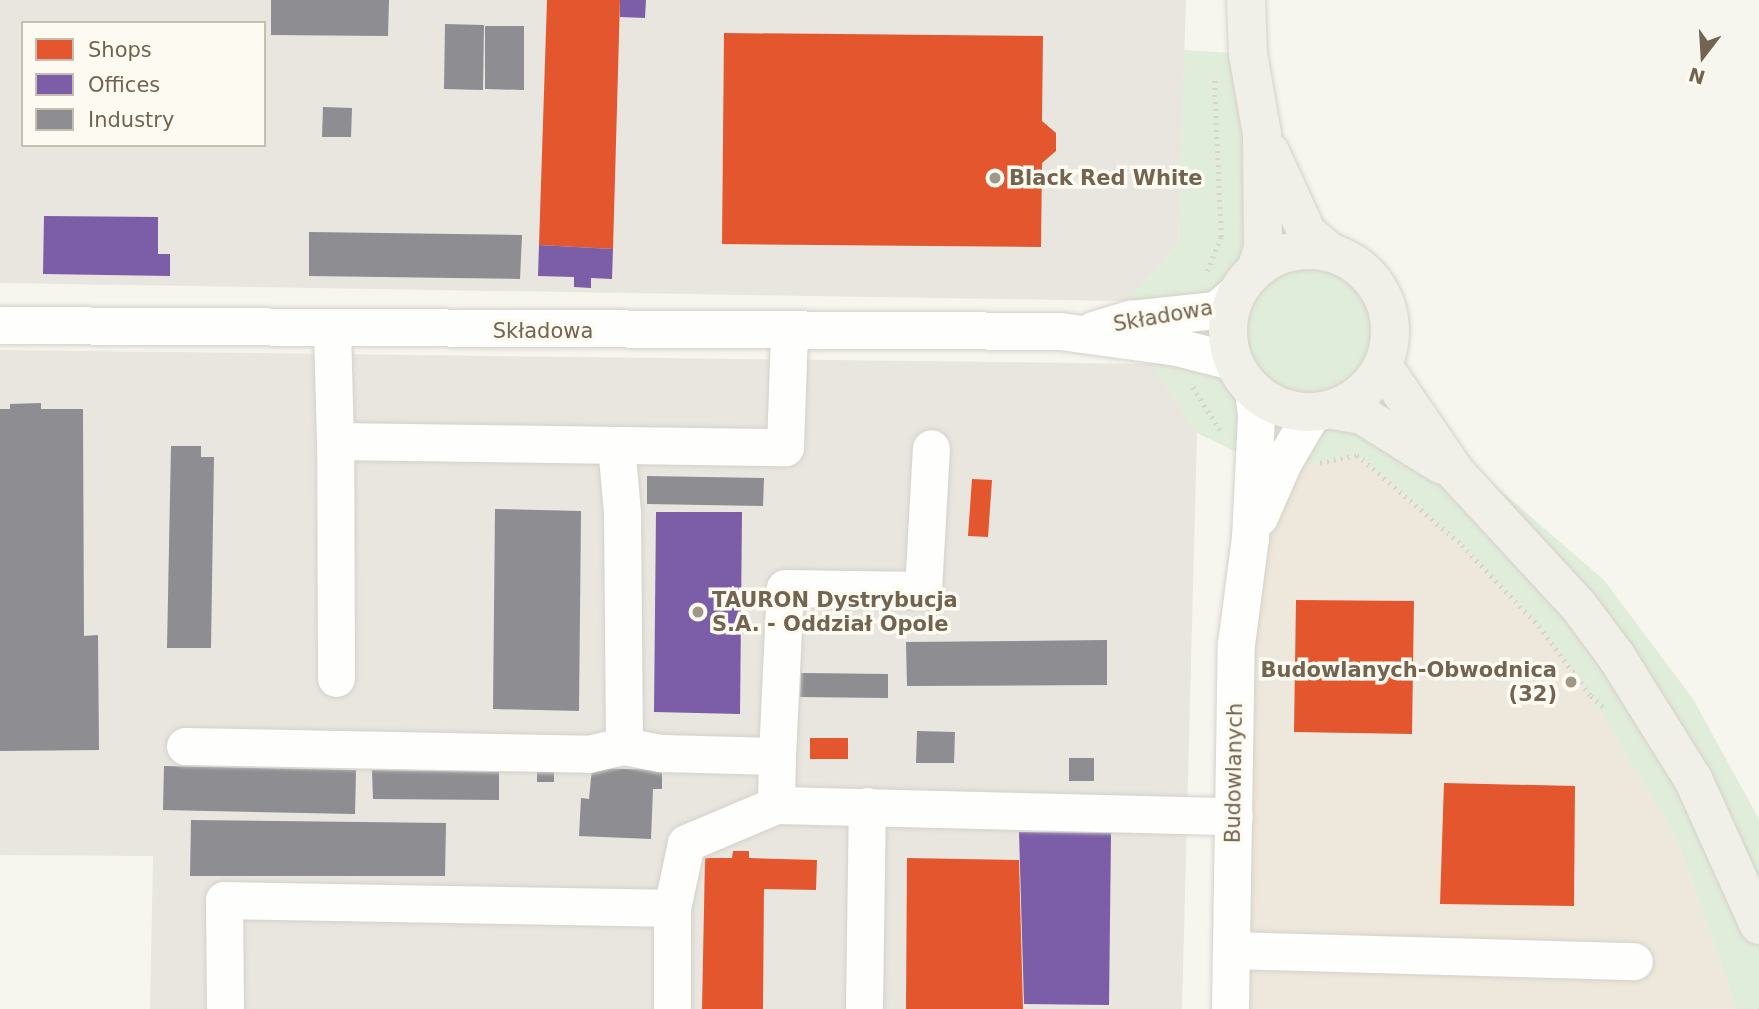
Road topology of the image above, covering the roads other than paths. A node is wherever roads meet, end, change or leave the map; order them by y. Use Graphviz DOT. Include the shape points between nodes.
graph roads {
  1 [pos="1246,0"];
  2 [pos="1262,134"];
  3 [pos="1331,252"];
  4 [pos="1247,280"];
  5 [pos="0,325"];
  6 [pos="332,328"];
  7 [pos="789,331"];
  8 [pos="1086,332"];
  9 [pos="1383,366"];
  10 [pos="1243,375"];
  11 [pos="1323,411"];
  12 [pos="335,441"];
  13 [pos="616,445"];
  14 [pos="931,448"];
  15 [pos="1456,473"];
  16 [pos="1250,537"];
  17 [pos="336,678"];
  18 [pos="185,746"];
  19 [pos="624,746"];
  20 [pos="777,756"];
  21 [pos="776,804"];
  22 [pos="867,806"];
  23 [pos="1234,816"];
  24 [pos="672,908"];
  25 [pos="1759,925"];
  26 [pos="1231,950"];
  27 [pos="1634,961"];
  28 [pos="225,1009"];
  29 [pos="672,1009"];
  30 [pos="864,1009"];
  31 [pos="1230,1009"];
  1 -- 2 [label="main road" via="1248,54"];
  2 -- 3 [label="main road" via="1307,233"];
  2 -- 4 [label="main road" via="1263,248"];
  3 -- 4 [label="main road" via="1283,253"];
  3 -- 9 [label="main road" via="1370,277 1383,297 1390,343"];
  4 -- 8 [label="street, Składowa" via="1216,310 1129,318"];
  4 -- 10 [label="main road" via="1227,334"];
  5 -- 6 [label="street, Składowa"];
  6 -- 7 [label="street, Składowa"];
  6 -- 12 [label="street"];
  7 -- 8 [label="street, Składowa"];
  7 -- 13 [label="street" via="785,447"];
  8 -- 10 [label="street, Składowa"];
  9 -- 11 [label="main road" via="1370,386"];
  9 -- 15 [label="main road"];
  10 -- 11 [label="main road" via="1266,402 1292,412"];
  10 -- 16 [label="street, Budowlanych" via="1256,415"];
  11 -- 15 [label="main road" via="1362,415"];
  11 -- 16 [label="street, Budowlanych" via="1283,462"];
  12 -- 13 [label="street"];
  12 -- 17 [label="street"];
  13 -- 19 [label="street" via="622,512"];
  14 -- 20 [label="street" via="923,590 785,588"];
  15 -- 25 [label="main road" via="1578,606 1616,656 1693,779"];
  16 -- 23 [label="street, Budowlanych" via="1236,644"];
  18 -- 19 [label="street" via="588,754"];
  19 -- 20 [label="street" via="661,752"];
  20 -- 21 [label="street"];
  21 -- 22 [label="street"];
  21 -- 24 [label="street" via="686,843"];
  22 -- 23 [label="street"];
  22 -- 30 [label="street"];
  23 -- 26 [label="street, Budowlanych"];
  24 -- 28 [label="street" via="224,900"];
  24 -- 29 [label="street"];
  26 -- 27 [label="street"];
  26 -- 31 [label="street, Budowlanych"];
}
